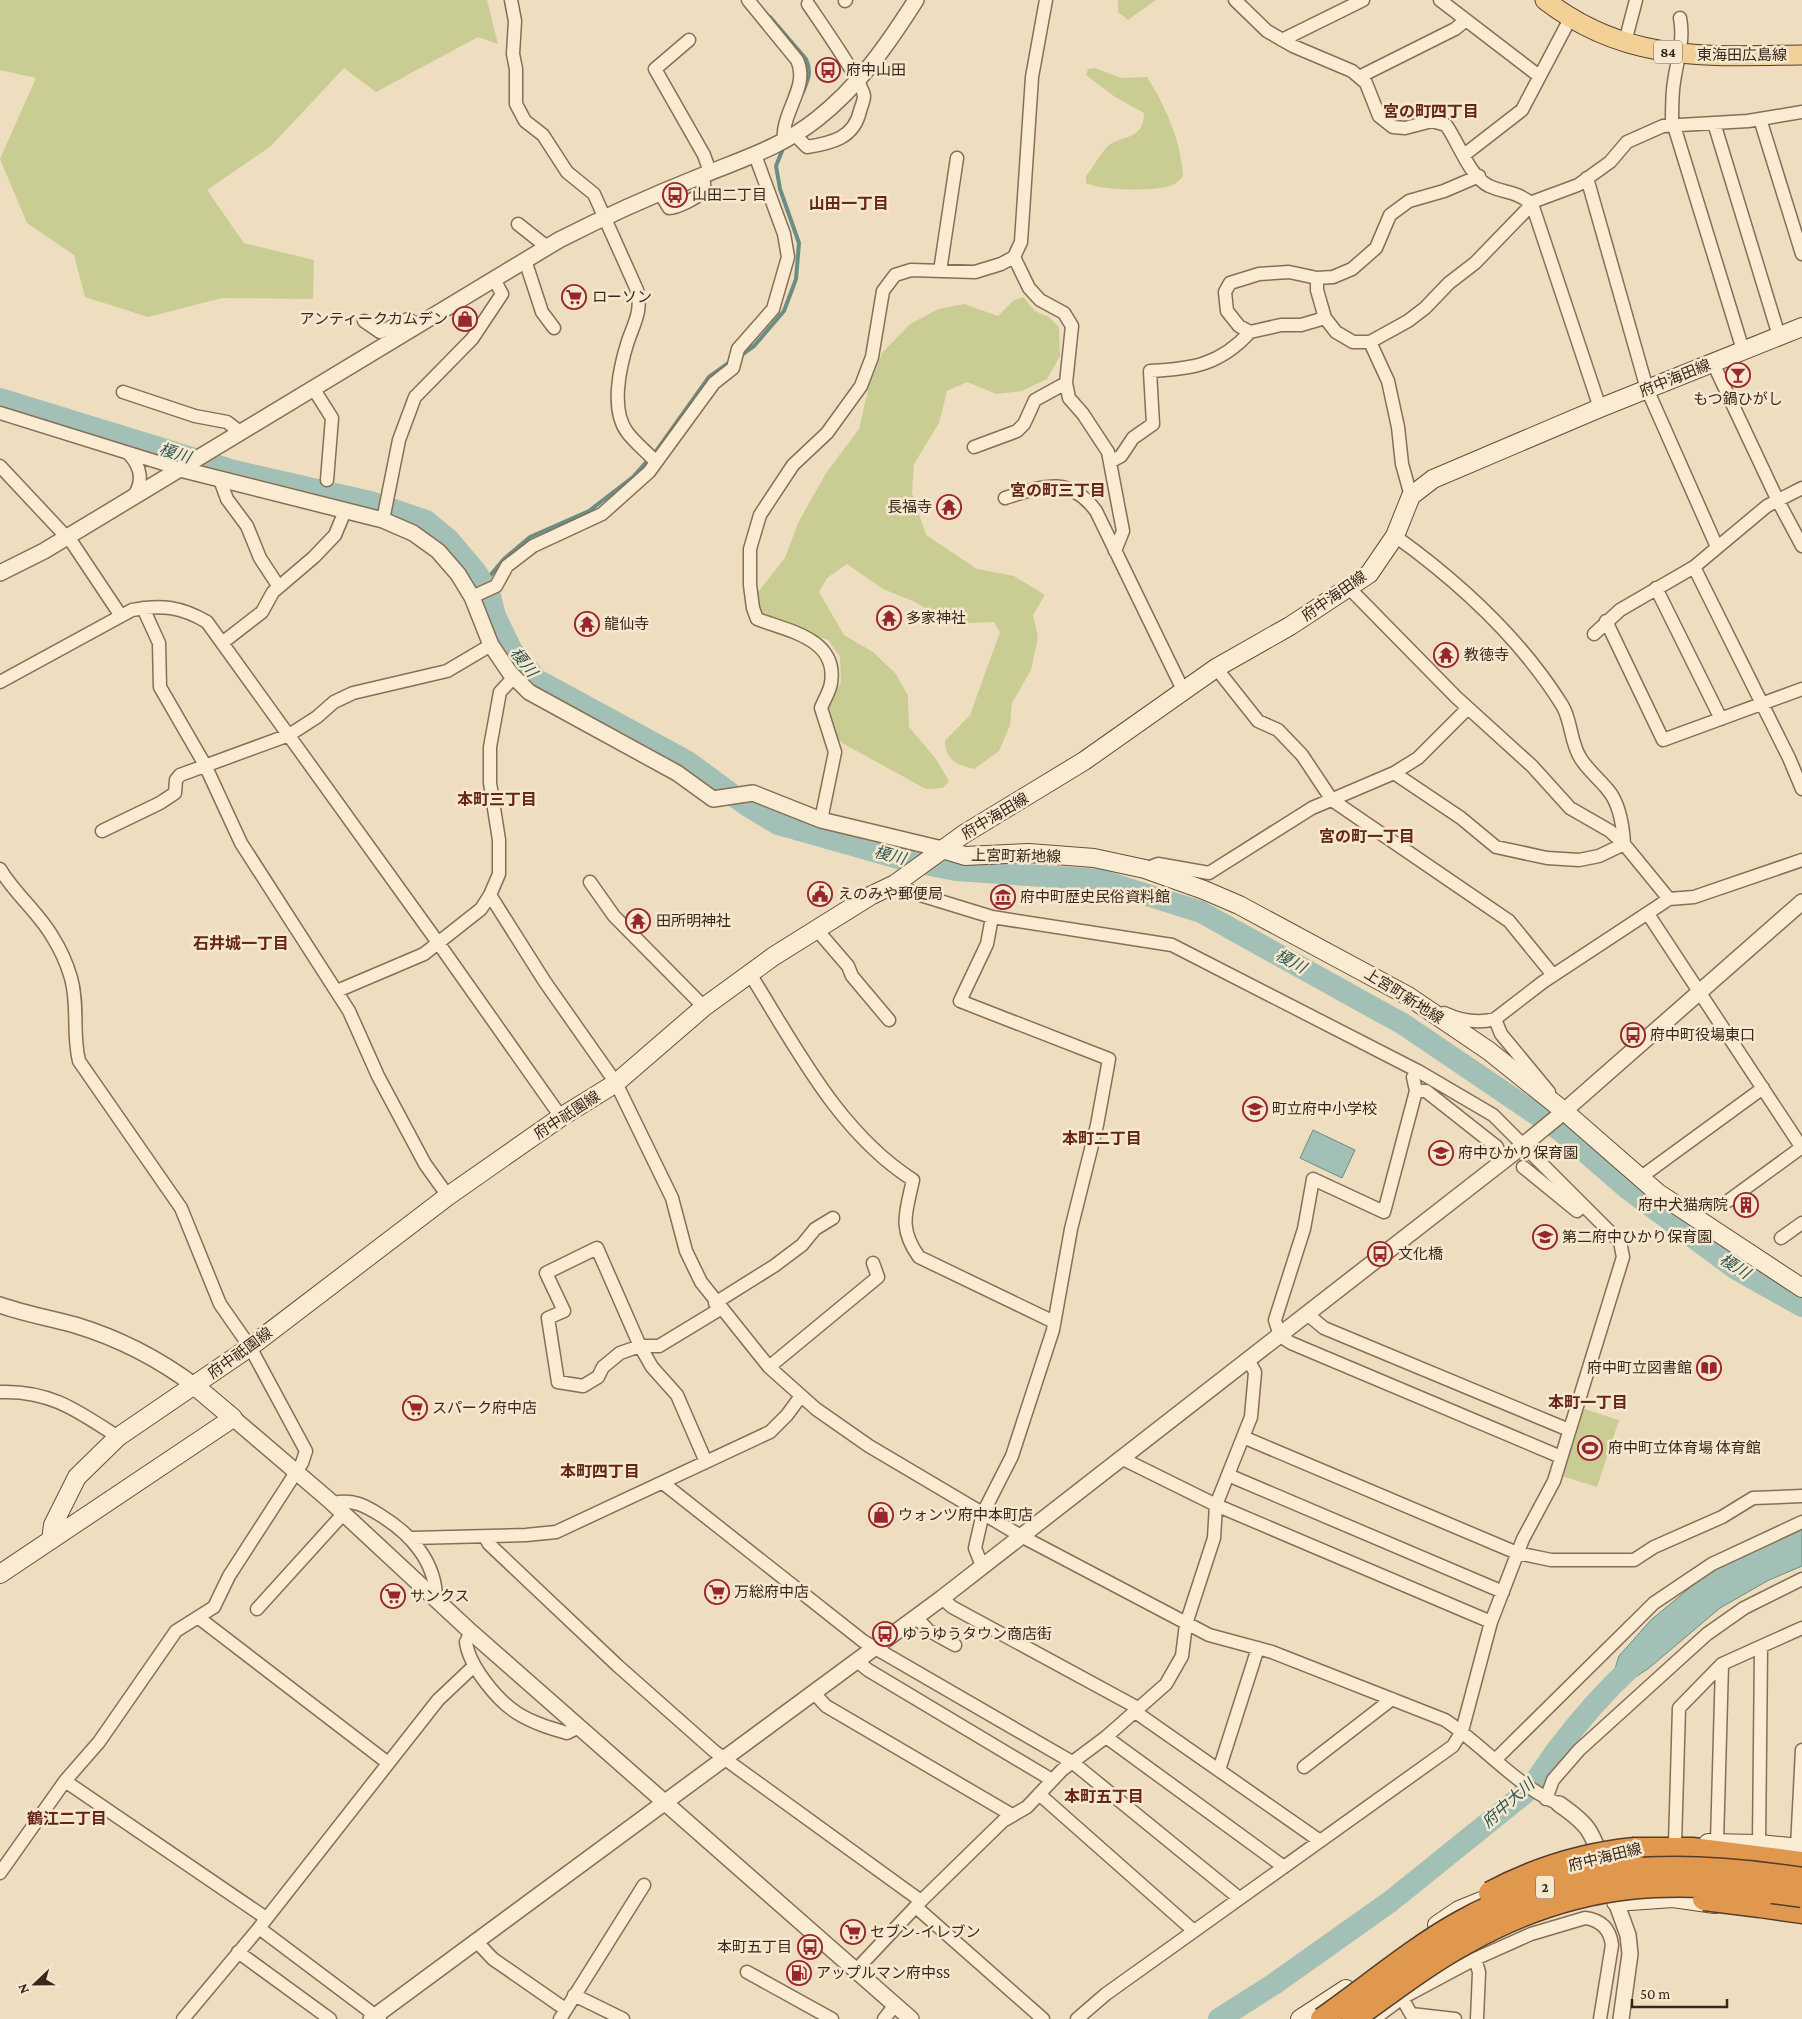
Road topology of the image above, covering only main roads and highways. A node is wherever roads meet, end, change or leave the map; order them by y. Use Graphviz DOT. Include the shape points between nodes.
graph roads {
  1 [pos="1545,0"];
  2 [pos="1802,55"];
  3 [pos="1802,327"];
  4 [pos="936,853"];
  5 [pos="1802,1288"];
  6 [pos="195,1386"];
  7 [pos="51,1540"];
  8 [pos="0,1574"];
  9 [pos="1800,1853"];
  10 [pos="1802,1879"];
  11 [pos="1802,1896"];
  12 [pos="1616,1902"];
  13 [pos="1802,1912"];
  14 [pos="1802,1919"];
  15 [pos="1395,1986"];
  16 [pos="1300,2019"];
  17 [pos="1322,2019"];
  18 [pos="1353,2019"];
  1 -- 2 [label="main road, 東海田広島線 / 84" via="1571,17 1625,42 1681,54"];
  3 -- 4 [label="main road, 府中海田線" via="1433,479 1412,496 1395,536 1369,574 1290,626 1216,668 1084,761"];
  4 -- 5 [label="main road, 上宮町新地線" via="965,856 1029,853 1094,858 1145,869 1239,905 1408,996 1489,1051 1560,1115 1666,1198"];
  4 -- 6 [label="main road, 府中祇園線" via="895,884 817,930 704,1007 616,1083 448,1196"];
  6 -- 7 [label="main road, 府中祇園線" via="118,1437 77,1478 53,1525"];
  6 -- 7 [label="main road, 府中祇園線" via="233,1418"];
  7 -- 8 [label="main road"];
  9 -- 15 [label="highway, bridge" via="1664,1848 1578,1857 1527,1874 1454,1916"];
  9 -- 16 [label="main road, 府中海田線" via="1759,1844 1717,1842 1635,1847 1577,1860 1459,1910"];
  10 -- 15 [label="highway, 2, bridge" via="1716,1867 1635,1868 1559,1882 1493,1906 1459,1923"];
  11 -- 15 [label="highway, 2, bridge" via="1707,1885 1633,1886 1597,1891 1502,1924"];
  12 -- 14 [label="main road" via="1673,1898"];
  13 -- 15 [label="highway, bridge" via="1678,1896 1607,1900 1527,1924"];
  15 -- 17 [label="highway, 2, bridge"];
  15 -- 18 [label="highway, 2, bridge"];
}
